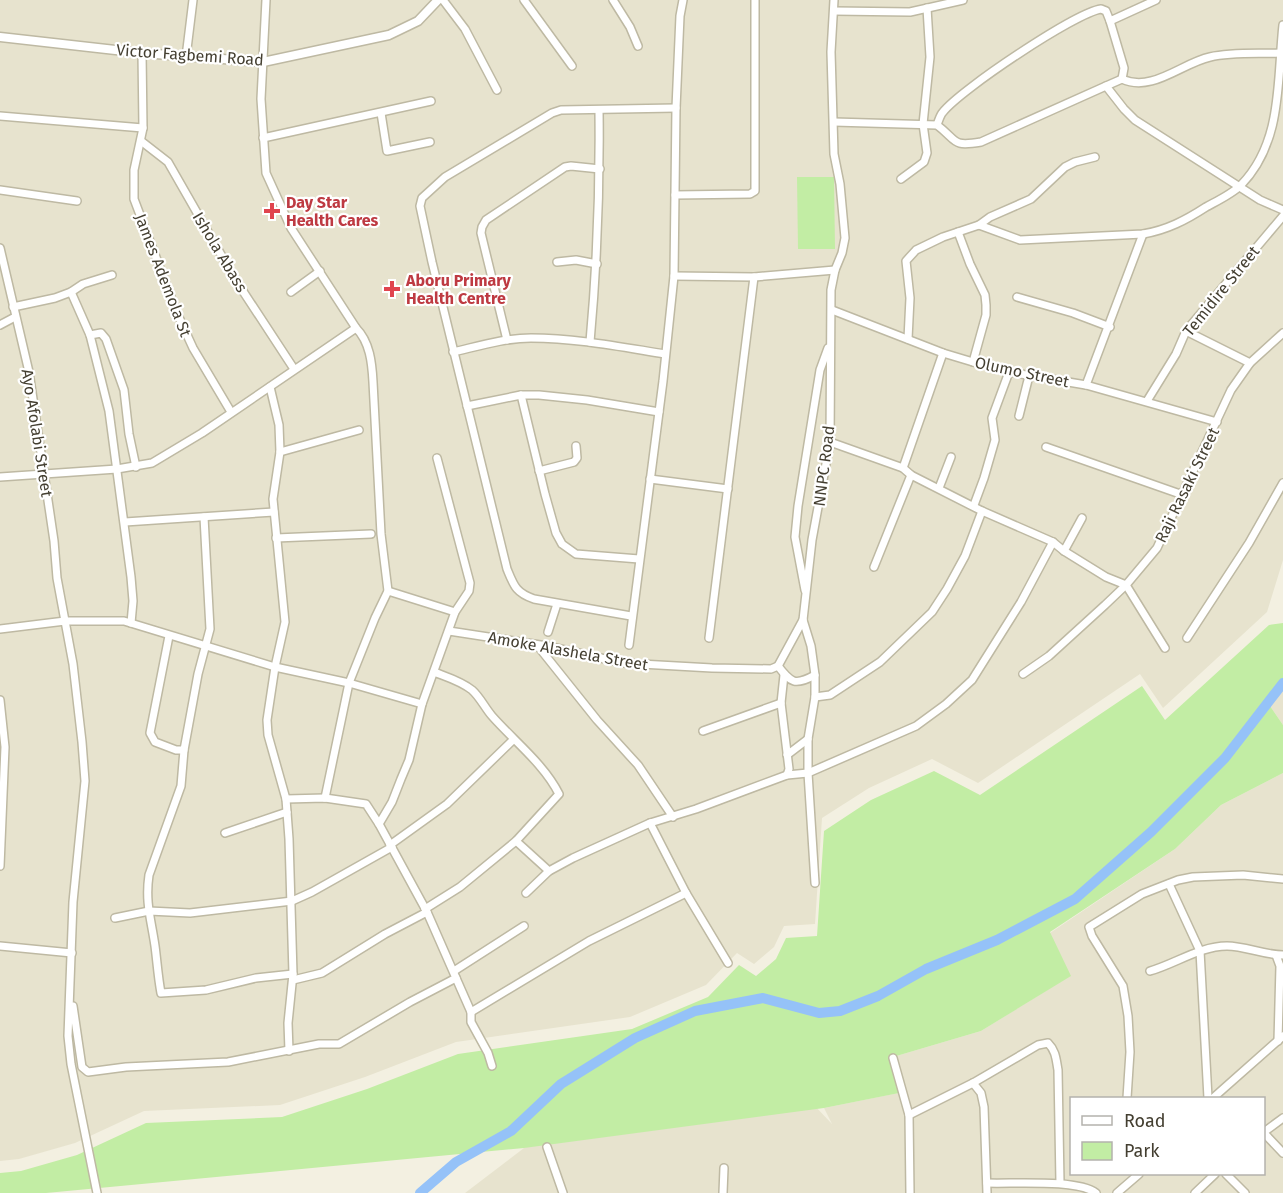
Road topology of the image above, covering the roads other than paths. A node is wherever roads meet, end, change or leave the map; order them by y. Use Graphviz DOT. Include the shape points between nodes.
graph roads {
  1 [pos="193,0"];
  2 [pos="266,0"];
  3 [pos="438,0"];
  4 [pos="443,0"];
  5 [pos="524,0"];
  6 [pos="613,0"];
  7 [pos="683,0"];
  8 [pos="755,0"];
  9 [pos="834,0"];
  10 [pos="963,0"];
  11 [pos="1156,0"];
  12 [pos="927,8"];
  13 [pos="834,11"];
  14 [pos="1110,21"];
  15 [pos="1283,27"];
  16 [pos="0,37"];
  17 [pos="638,46"];
  18 [pos="1280,53"];
  19 [pos="142,54"];
  20 [pos="186,57"];
  21 [pos="263,62"];
  22 [pos="572,66"];
  23 [pos="1122,79"];
  24 [pos="1106,86"];
  25 [pos="497,90"];
  26 [pos="1281,95"];
  27 [pos="430,101"];
  28 [pos="676,108"];
  29 [pos="598,110"];
  30 [pos="381,113"];
  31 [pos="0,116"];
  32 [pos="834,122"];
  33 [pos="923,124"];
  34 [pos="937,125"];
  35 [pos="143,128"];
  36 [pos="263,138"];
  37 [pos="141,141"];
  38 [pos="430,142"];
  39 [pos="1095,157"];
  40 [pos="600,169"];
  41 [pos="901,179"];
  42 [pos="1240,186"];
  43 [pos="0,190"];
  44 [pos="675,195"];
  45 [pos="77,201"];
  46 [pos="1283,210"];
  47 [pos="1283,216"];
  48 [pos="979,225"];
  49 [pos="958,232"];
  50 [pos="1143,234"];
  51 [pos="0,252"];
  52 [pos="557,262"];
  53 [pos="597,264"];
  54 [pos="835,270"];
  55 [pos="320,271"];
  56 [pos="112,275"];
  57 [pos="674,276"];
  58 [pos="754,277"];
  59 [pos="71,292"];
  60 [pos="291,292"];
  61 [pos="1017,297"];
  62 [pos="13,307"];
  63 [pos="832,310"];
  64 [pos="15,317"];
  65 [pos="0,325"];
  66 [pos="1110,327"];
  67 [pos="356,328"];
  68 [pos="1186,331"];
  69 [pos="1283,333"];
  70 [pos="90,335"];
  71 [pos="908,339"];
  72 [pos="507,340"];
  73 [pos="590,342"];
  74 [pos="831,342"];
  75 [pos="453,352"];
  76 [pos="943,353"];
  77 [pos="665,354"];
  78 [pos="973,362"];
  79 [pos="1250,363"];
  80 [pos="294,369"];
  81 [pos="1009,372"];
  82 [pos="1029,376"];
  83 [pos="1086,385"];
  84 [pos="270,387"];
  85 [pos="521,395"];
  86 [pos="1147,401"];
  87 [pos="467,406"];
  88 [pos="231,412"];
  89 [pos="658,412"];
  90 [pos="1019,416"];
  91 [pos="1217,422"];
  92 [pos="360,430"];
  93 [pos="830,442"];
  94 [pos="576,446"];
  95 [pos="1046,447"];
  96 [pos="280,452"];
  97 [pos="951,457"];
  98 [pos="437,458"];
  99 [pos="136,467"];
  100 [pos="903,468"];
  101 [pos="117,469"];
  102 [pos="539,471"];
  103 [pos="43,475"];
  104 [pos="911,475"];
  105 [pos="0,477"];
  106 [pos="650,479"];
  107 [pos="1283,483"];
  108 [pos="939,488"];
  109 [pos="728,489"];
  110 [pos="1183,495"];
  111 [pos="974,505"];
  112 [pos="982,511"];
  113 [pos="274,512"];
  114 [pos="204,517"];
  115 [pos="1082,518"];
  116 [pos="125,522"];
  117 [pos="371,534"];
  118 [pos="276,538"];
  119 [pos="812,540"];
  120 [pos="1053,542"];
  121 [pos="798,546"];
  122 [pos="1064,551"];
  123 [pos="639,559"];
  124 [pos="874,567"];
  125 [pos="1125,585"];
  126 [pos="388,591"];
  127 [pos="806,592"];
  128 [pos="557,604"];
  129 [pos="455,612"];
  130 [pos="631,616"];
  131 [pos="803,620"];
  132 [pos="65,621"];
  133 [pos="131,623"];
  134 [pos="0,629"];
  135 [pos="449,632"];
  136 [pos="548,632"];
  137 [pos="169,636"];
  138 [pos="709,638"];
  139 [pos="1186,638"];
  140 [pos="537,645"];
  141 [pos="628,645"];
  142 [pos="205,646"];
  143 [pos="1165,648"];
  144 [pos="778,666"];
  145 [pos="275,667"];
  146 [pos="434,672"];
  147 [pos="1023,674"];
  148 [pos="784,675"];
  149 [pos="815,675"];
  150 [pos="349,683"];
  151 [pos="815,698"];
  152 [pos="0,700"];
  153 [pos="781,703"];
  154 [pos="422,704"];
  155 [pos="703,731"];
  156 [pos="808,739"];
  157 [pos="513,740"];
  158 [pos="184,750"];
  159 [pos="787,755"];
  160 [pos="808,773"];
  161 [pos="787,775"];
  162 [pos="325,798"];
  163 [pos="286,799"];
  164 [pos="287,812"];
  165 [pos="672,817"];
  166 [pos="650,823"];
  167 [pos="379,824"];
  168 [pos="225,833"];
  169 [pos="516,842"];
  170 [pos="391,846"];
  171 [pos="0,866"];
  172 [pos="549,871"];
  173 [pos="1283,879"];
  174 [pos="815,884"];
  175 [pos="1169,884"];
  176 [pos="526,893"];
  177 [pos="686,893"];
  178 [pos="292,901"];
  179 [pos="426,910"];
  180 [pos="150,911"];
  181 [pos="115,918"];
  182 [pos="524,926"];
  183 [pos="0,946"];
  184 [pos="1200,951"];
  185 [pos="72,953"];
  186 [pos="1279,955"];
  187 [pos="728,963"];
  188 [pos="1150,971"];
  189 [pos="455,975"];
  190 [pos="293,977"];
  191 [pos="70,983"];
  192 [pos="471,1012"];
  193 [pos="1280,1039"];
  194 [pos="290,1051"];
  195 [pos="893,1058"];
  196 [pos="492,1066"];
  197 [pos="974,1083"];
  198 [pos="1127,1097"];
  199 [pos="1208,1097"];
  200 [pos="1214,1097"];
  201 [pos="909,1115"];
  202 [pos="1283,1118"];
  203 [pos="1265,1131"];
  204 [pos="1265,1134"];
  205 [pos="547,1147"];
  206 [pos="1283,1153"];
  207 [pos="724,1168"];
  208 [pos="1136,1175"];
  209 [pos="1213,1175"];
  210 [pos="1228,1175"];
  211 [pos="987,1183"];
  212 [pos="1060,1183"];
  213 [pos="97,1193"];
  214 [pos="563,1193"];
  215 [pos="723,1193"];
  216 [pos="910,1193"];
  217 [pos="987,1193"];
  218 [pos="1096,1193"];
  219 [pos="1117,1193"];
  220 [pos="1195,1193"];
  221 [pos="1245,1193"];
  1 -- 20 [label="street"];
  2 -- 21 [label="street"];
  3 -- 21 [label="street, Victor Fagbemi Road" via="418,21 389,35"];
  4 -- 25 [label="street" via="465,29"];
  5 -- 22 [label="street"];
  6 -- 17 [label="street"];
  7 -- 28 [label="street"];
  8 -- 44 [label="street" via="755,191"];
  9 -- 13 [label="street, NNPC Road"];
  10 -- 12 [label="street"];
  11 -- 14 [label="street"];
  12 -- 13 [label="street" via="910,12"];
  12 -- 33 [label="street" via="930,57"];
  13 -- 32 [label="street, NNPC Road"];
  14 -- 23 [label="street" via="1124,68"];
  14 -- 34 [label="street" via="1101,9 1069,22 954,102 942,113"];
  15 -- 18 [label="street"];
  16 -- 19 [label="street, Victor Fagbemi Road"];
  18 -- 23 [label="street" via="1210,57 1168,76 1130,82"];
  18 -- 26 [label="street"];
  19 -- 20 [label="street, Victor Fagbemi Road"];
  19 -- 35 [label="street, James Ademola St"];
  20 -- 21 [label="street, Victor Fagbemi Road"];
  21 -- 36 [label="street"];
  23 -- 24 [label="street"];
  24 -- 34 [label="street" via="981,142 962,145"];
  24 -- 42 [label="street" via="1135,120"];
  26 -- 42 [label="street" via="1269,139"];
  27 -- 30 [label="street"];
  28 -- 29 [label="street"];
  28 -- 44 [label="street"];
  29 -- 40 [label="street"];
  29 -- 75 [label="street" via="552,113 445,177 422,198 420,206"];
  30 -- 36 [label="street"];
  30 -- 38 [label="street" via="387,151"];
  31 -- 35 [label="street"];
  32 -- 33 [label="street"];
  32 -- 54 [label="street, NNPC Road" via="834,154 845,238"];
  33 -- 34 [label="street"];
  33 -- 41 [label="street" via="926,159"];
  35 -- 37 [label="street, James Ademola St"];
  36 -- 55 [label="street" via="271,185 291,228"];
  37 -- 80 [label="street, Ishola Abass" via="168,162 235,279"];
  37 -- 88 [label="street, James Ademola St" via="134,170 134,199 177,313"];
  39 -- 48 [label="street" via="1065,167 1031,199"];
  40 -- 53 [label="street"];
  40 -- 72 [label="street" via="565,167 486,220 482,227"];
  42 -- 46 [label="street"];
  42 -- 50 [label="street" via="1180,223"];
  43 -- 45 [label="street"];
  44 -- 57 [label="street"];
  47 -- 68 [label="street, Temidire Street"];
  48 -- 49 [label="street"];
  48 -- 50 [label="street" via="1020,240"];
  49 -- 71 [label="street" via="916,250 906,261 910,298"];
  49 -- 78 [label="street" via="985,295 986,315"];
  50 -- 66 [label="street"];
  51 -- 62 [label="street, Ayo Afolabi Street"];
  52 -- 53 [label="street"];
  53 -- 73 [label="street"];
  54 -- 58 [label="street"];
  54 -- 63 [label="street, NNPC Road"];
  55 -- 60 [label="street"];
  55 -- 67 [label="street"];
  56 -- 59 [label="street"];
  57 -- 58 [label="street"];
  57 -- 77 [label="street"];
  58 -- 109 [label="street"];
  59 -- 62 [label="street"];
  59 -- 70 [label="street"];
  61 -- 66 [label="street"];
  62 -- 64 [label="street, Ayo Afolabi Street"];
  63 -- 71 [label="street, Olumo Street"];
  63 -- 74 [label="street, NNPC Road"];
  64 -- 65 [label="street"];
  64 -- 103 [label="street, Ayo Afolabi Street" via="28,372"];
  66 -- 83 [label="street"];
  67 -- 80 [label="street"];
  67 -- 126 [label="street" via="363,335 372,364"];
  68 -- 79 [label="street"];
  68 -- 86 [label="street, Temidire Street"];
  69 -- 79 [label="street, Raji Rasaki Street"];
  70 -- 99 [label="street" via="104,335 124,390"];
  70 -- 101 [label="street" via="109,411"];
  71 -- 76 [label="street, Olumo Street"];
  72 -- 73 [label="street"];
  72 -- 75 [label="street"];
  73 -- 77 [label="street"];
  74 -- 93 [label="street, NNPC Road"];
  74 -- 121 [label="street" via="820,370 808,438 795,537"];
  75 -- 87 [label="street"];
  76 -- 78 [label="street, Olumo Street"];
  76 -- 100 [label="street"];
  77 -- 89 [label="street"];
  78 -- 81 [label="street, Olumo Street"];
  79 -- 91 [label="street, Raji Rasaki Street" via="1231,390"];
  80 -- 84 [label="street"];
  81 -- 82 [label="street, Olumo Street"];
  81 -- 111 [label="street" via="992,418 995,440"];
  82 -- 83 [label="street, Olumo Street"];
  82 -- 90 [label="street"];
  83 -- 86 [label="street, Olumo Street"];
  84 -- 88 [label="street"];
  84 -- 96 [label="street" via="279,425"];
  85 -- 87 [label="street"];
  85 -- 89 [label="street" via="587,400"];
  85 -- 102 [label="street"];
  86 -- 91 [label="street, Olumo Street"];
  87 -- 128 [label="street" via="513,585 520,594"];
  88 -- 99 [label="street" via="160,459"];
  89 -- 106 [label="street"];
  91 -- 110 [label="street, Raji Rasaki Street"];
  92 -- 96 [label="street"];
  93 -- 100 [label="street"];
  93 -- 119 [label="street, NNPC Road"];
  94 -- 102 [label="street" via="574,462"];
  95 -- 110 [label="street"];
  96 -- 113 [label="street" via="273,490"];
  97 -- 108 [label="street"];
  98 -- 129 [label="street" via="470,583"];
  99 -- 101 [label="street"];
  100 -- 104 [label="street"];
  101 -- 103 [label="street"];
  101 -- 116 [label="street"];
  102 -- 123 [label="street" via="556,533 568,549 576,554"];
  103 -- 105 [label="street"];
  103 -- 132 [label="street, Ayo Afolabi Street"];
  104 -- 108 [label="street"];
  104 -- 124 [label="street"];
  106 -- 109 [label="street"];
  106 -- 123 [label="street"];
  107 -- 139 [label="street" via="1249,543"];
  108 -- 111 [label="street"];
  109 -- 138 [label="street"];
  110 -- 125 [label="street, Raji Rasaki Street" via="1157,548"];
  111 -- 112 [label="street"];
  112 -- 120 [label="street"];
  112 -- 151 [label="street" via="960,564 932,612 880,662 830,695"];
  113 -- 114 [label="street"];
  113 -- 118 [label="street"];
  114 -- 116 [label="street"];
  114 -- 142 [label="street" via="211,612"];
  115 -- 122 [label="street"];
  116 -- 133 [label="street" via="133,601"];
  117 -- 118 [label="street"];
  118 -- 145 [label="street" via="285,622"];
  119 -- 121 [label="street"];
  119 -- 127 [label="street, NNPC Road"];
  120 -- 122 [label="street"];
  120 -- 160 [label="street" via="986,660 959,693 904,732"];
  121 -- 127 [label="street"];
  122 -- 125 [label="street" via="1106,578"];
  123 -- 130 [label="street"];
  125 -- 143 [label="street"];
  125 -- 147 [label="street, Raji Rasaki Street" via="1067,640"];
  126 -- 129 [label="street"];
  126 -- 150 [label="street"];
  127 -- 131 [label="street, NNPC Road"];
  128 -- 130 [label="street"];
  128 -- 136 [label="street"];
  129 -- 135 [label="street"];
  130 -- 141 [label="street"];
  131 -- 144 [label="street"];
  131 -- 149 [label="street, NNPC Road"];
  132 -- 133 [label="street"];
  132 -- 134 [label="street"];
  132 -- 185 [label="street, Ayo Afolabi Street" via="85,781"];
  133 -- 137 [label="street"];
  135 -- 140 [label="street, Amoke Alashela Street"];
  135 -- 146 [label="street"];
  137 -- 142 [label="street"];
  137 -- 158 [label="street" via="150,733 155,742"];
  140 -- 144 [label="street, Amoke Alashela Street" via="623,663 712,668"];
  140 -- 165 [label="street" via="638,765"];
  142 -- 145 [label="street"];
  142 -- 158 [label="street"];
  144 -- 148 [label="street"];
  145 -- 150 [label="street"];
  145 -- 163 [label="street" via="268,735"];
  146 -- 154 [label="street"];
  146 -- 157 [label="street" via="475,692"];
  148 -- 149 [label="street" via="788,680 803,682"];
  148 -- 153 [label="street"];
  149 -- 151 [label="street, NNPC Road"];
  150 -- 154 [label="street"];
  150 -- 162 [label="street"];
  151 -- 156 [label="street, NNPC Road"];
  152 -- 171 [label="street" via="5,747"];
  153 -- 155 [label="street"];
  153 -- 159 [label="street"];
  154 -- 167 [label="street" via="409,760"];
  156 -- 159 [label="street"];
  156 -- 160 [label="street, NNPC Road"];
  157 -- 169 [label="street" via="559,794"];
  157 -- 170 [label="street" via="447,804"];
  158 -- 180 [label="street" via="181,786 149,875"];
  159 -- 161 [label="street"];
  160 -- 161 [label="street"];
  160 -- 174 [label="street, NNPC Road"];
  161 -- 165 [label="street"];
  162 -- 163 [label="street"];
  162 -- 167 [label="street" via="366,804"];
  163 -- 164 [label="street"];
  164 -- 168 [label="street"];
  164 -- 178 [label="street"];
  165 -- 166 [label="street"];
  166 -- 172 [label="street"];
  166 -- 177 [label="street"];
  167 -- 170 [label="street"];
  169 -- 172 [label="street"];
  169 -- 179 [label="street"];
  170 -- 178 [label="street"];
  170 -- 179 [label="street"];
  172 -- 176 [label="street"];
  173 -- 175 [label="street" via="1215,875"];
  175 -- 184 [label="street"];
  175 -- 198 [label="street" via="1142,894 1089,929 1123,986 1129,1043"];
  177 -- 187 [label="street"];
  177 -- 192 [label="street" via="589,941"];
  178 -- 180 [label="street" via="190,913"];
  178 -- 190 [label="street"];
  179 -- 189 [label="street"];
  179 -- 190 [label="street" via="322,973"];
  180 -- 181 [label="street"];
  180 -- 190 [label="street" via="161,993 206,990 256,978"];
  182 -- 189 [label="street"];
  183 -- 185 [label="street"];
  184 -- 186 [label="street" via="1228,946"];
  184 -- 188 [label="street"];
  184 -- 199 [label="street"];
  185 -- 191 [label="street, Ayo Afolabi Street"];
  186 -- 193 [label="street"];
  189 -- 192 [label="street"];
  189 -- 194 [label="street" via="339,1044"];
  190 -- 194 [label="street" via="288,1023"];
  191 -- 194 [label="street" via="82,1067 88,1072 228,1062"];
  191 -- 213 [label="street" via="71,1064"];
  192 -- 196 [label="street" via="471,1022"];
  193 -- 200 [label="street"];
  195 -- 201 [label="street"];
  197 -- 201 [label="street"];
  197 -- 211 [label="street" via="984,1107"];
  197 -- 212 [label="street" via="1038,1045 1048,1043 1053,1048 1058,1070"];
  201 -- 216 [label="street"];
  202 -- 203 [label="street"];
  204 -- 206 [label="street"];
  205 -- 214 [label="street"];
  207 -- 215 [label="street"];
  208 -- 219 [label="street"];
  209 -- 220 [label="street"];
  210 -- 221 [label="street"];
  211 -- 212 [label="street"];
  211 -- 217 [label="street"];
  212 -- 218 [label="street"];
}
